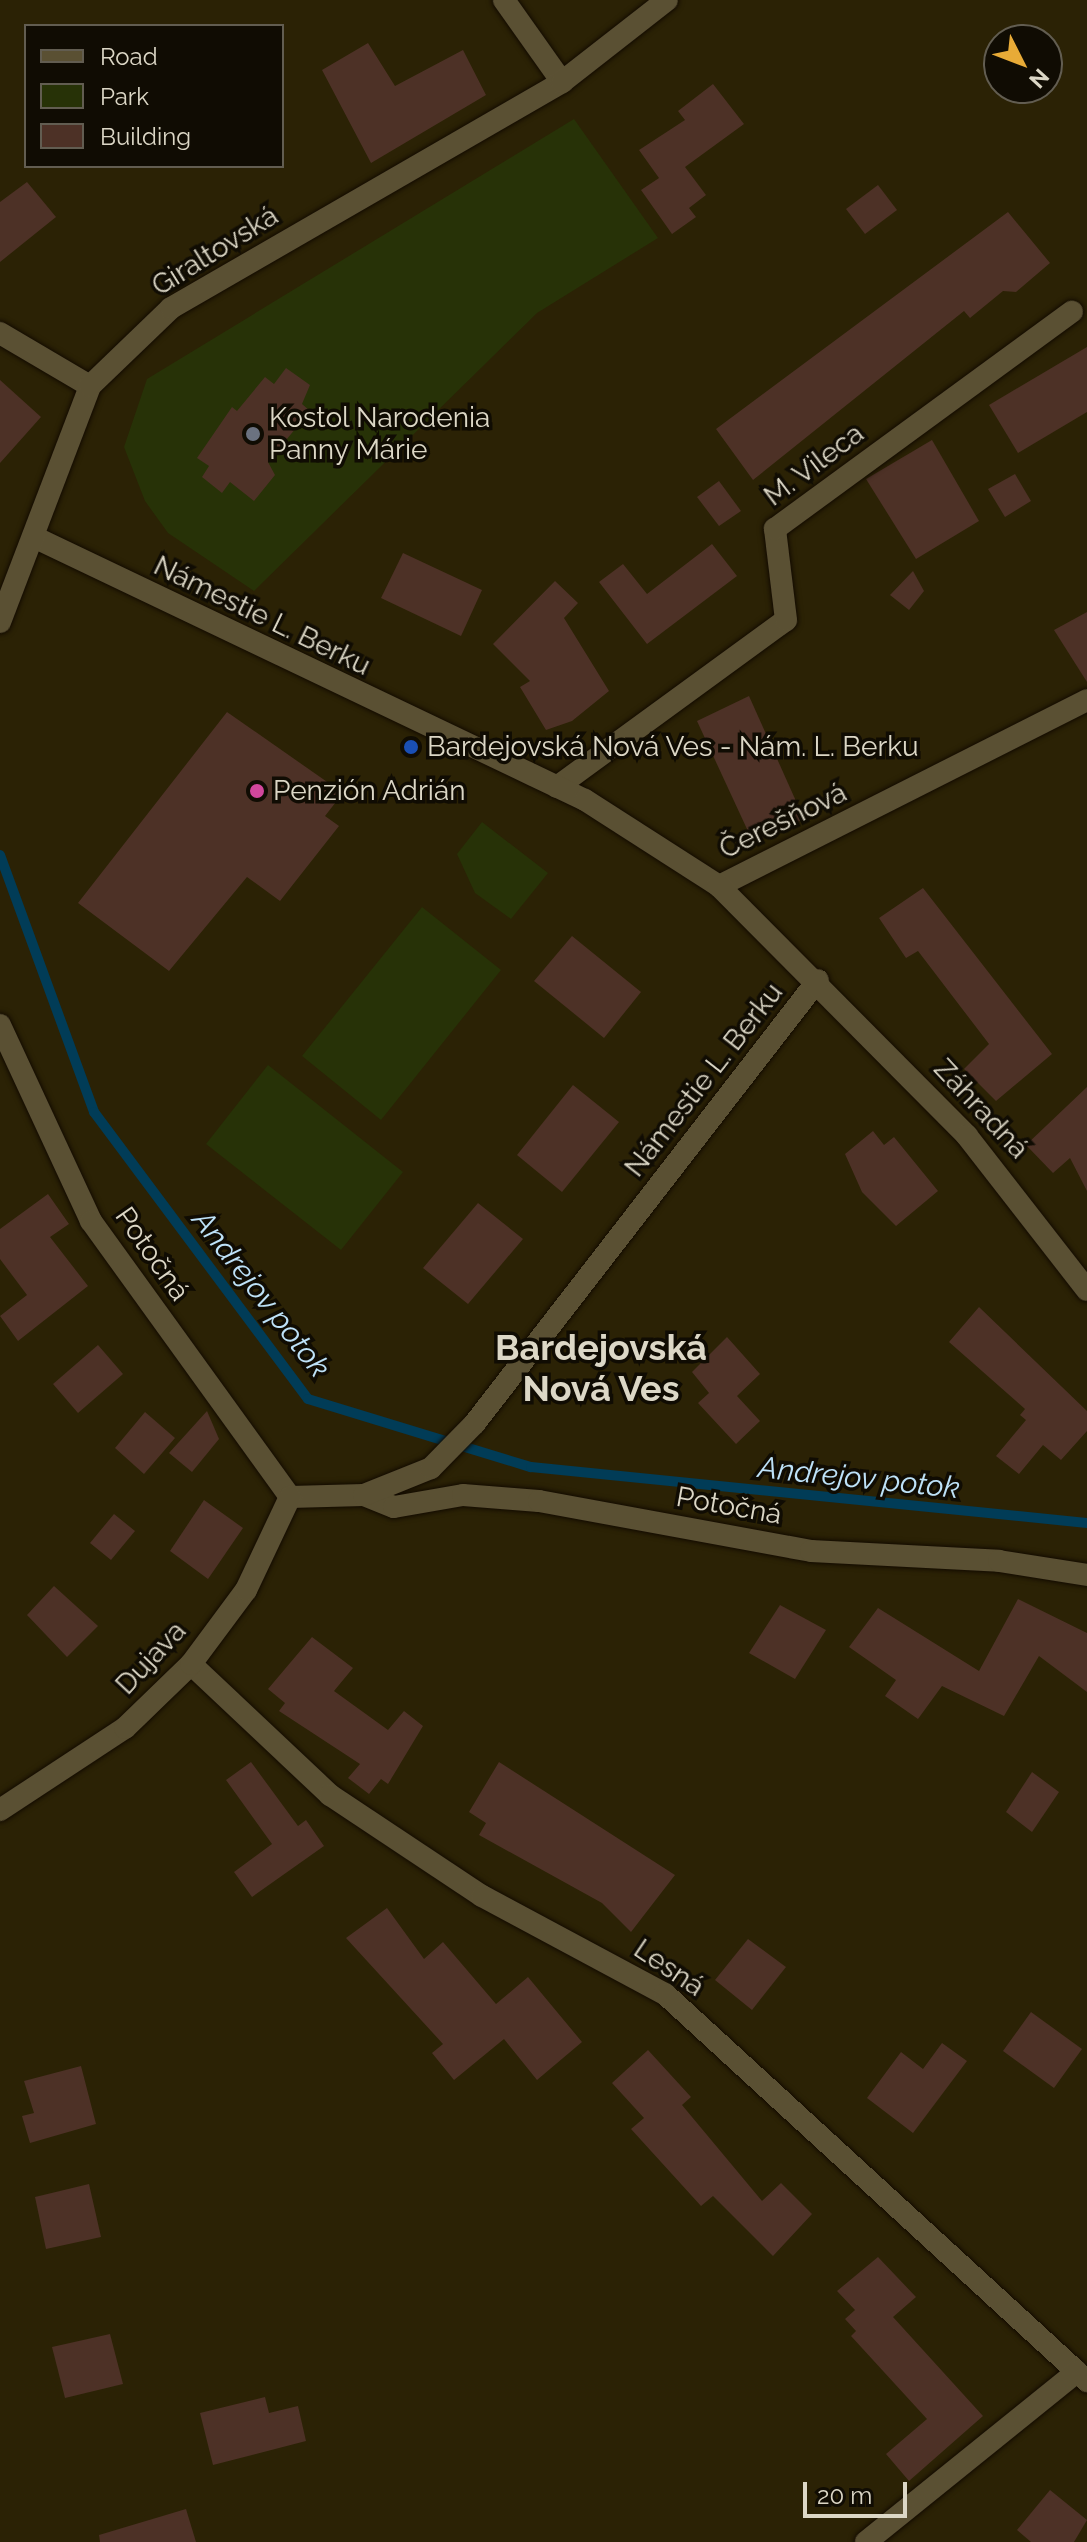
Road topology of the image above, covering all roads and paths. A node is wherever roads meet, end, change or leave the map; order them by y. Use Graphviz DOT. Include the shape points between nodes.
graph roads {
  1 [pos="504,0"];
  2 [pos="667,0"];
  3 [pos="562,82"];
  4 [pos="1072,312"];
  5 [pos="0,333"];
  6 [pos="90,386"];
  7 [pos="36,538"];
  8 [pos="0,622"];
  9 [pos="1087,700"];
  10 [pos="557,787"];
  11 [pos="719,886"];
  12 [pos="818,980"];
  13 [pos="0,1025"];
  14 [pos="1087,1290"];
  15 [pos="364,1495"];
  16 [pos="290,1497"];
  17 [pos="1087,1575"];
  18 [pos="191,1664"];
  19 [pos="0,1810"];
  20 [pos="1082,2377"];
  21 [pos="866,2542"];
  1 -- 3 [label="street"];
  2 -- 3 [label="street, Giraltovská"];
  3 -- 6 [label="street, Giraltovská" via="171,308"];
  4 -- 10 [label="street, M. Vileca" via="775,529 786,620"];
  5 -- 6 [label="street"];
  6 -- 7 [label="street, Giraltovská"];
  7 -- 8 [label="street, Giraltovská"];
  7 -- 10 [label="street, Námestie L. Berku"];
  9 -- 11 [label="street, Čerešňová"];
  10 -- 11 [label="street, Námestie L. Berku"];
  11 -- 12 [label="street, Námestie L. Berku"];
  12 -- 14 [label="street, Záhradná" via="1011,1185"];
  12 -- 15 [label="street, Námestie L. Berku" via="475,1423 431,1468"];
  13 -- 16 [label="street, Potočná" via="91,1221"];
  15 -- 16 [label="street, Námestie L. Berku"];
  15 -- 17 [label="street, Potočná" via="394,1507 463,1495 539,1501 811,1551 999,1561"];
  16 -- 18 [label="street, Dujava" via="246,1590"];
  18 -- 19 [label="street, Dujava" via="125,1728"];
  18 -- 20 [label="street, Lesná" via="330,1795 482,1896 665,1994"];
  20 -- 21 [label="street, Lesná"];
}
